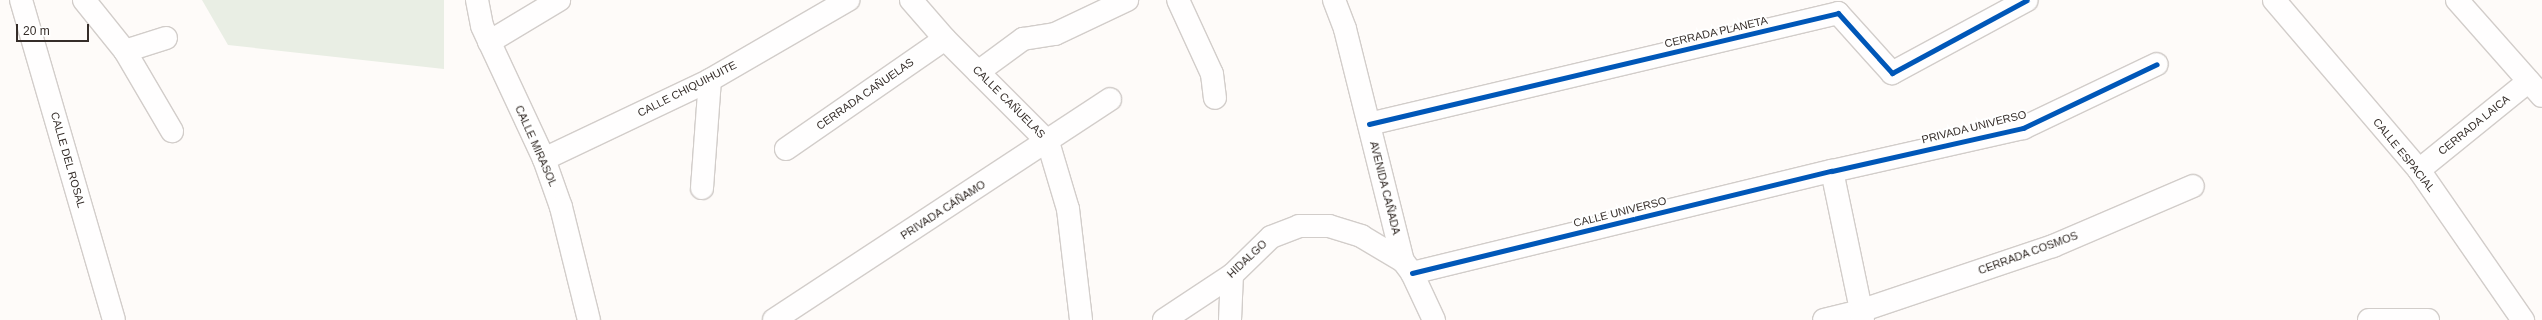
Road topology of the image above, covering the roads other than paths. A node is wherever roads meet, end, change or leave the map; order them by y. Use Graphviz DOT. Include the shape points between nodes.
graph roads {
  1 [pos="21,0"];
  2 [pos="84,0"];
  3 [pos="478,0"];
  4 [pos="559,0"];
  5 [pos="848,0"];
  6 [pos="911,0"];
  7 [pos="1127,0"];
  8 [pos="1178,0"];
  9 [pos="1334,0"];
  10 [pos="2027,0"];
  11 [pos="2274,0"];
  12 [pos="2457,0"];
  13 [pos="166,38"];
  14 [pos="945,39"];
  15 [pos="488,42"];
  16 [pos="124,52"];
  17 [pos="2157,64"];
  18 [pos="978,72"];
  19 [pos="710,80"];
  20 [pos="2535,88"];
  21 [pos="1215,98"];
  22 [pos="1110,99"];
  23 [pos="1369,124"];
  24 [pos="172,131"];
  25 [pos="1048,142"];
  26 [pos="786,149"];
  27 [pos="544,158"];
  28 [pos="2419,170"];
  29 [pos="1832,171"];
  30 [pos="2193,186"];
  31 [pos="702,188"];
  32 [pos="1407,267"];
  33 [pos="1232,275"];
  34 [pos="1862,315"];
  35 [pos="114,320"];
  36 [pos="589,320"];
  37 [pos="774,320"];
  38 [pos="1081,320"];
  39 [pos="1164,320"];
  40 [pos="1230,320"];
  41 [pos="1434,320"];
  42 [pos="1824,320"];
  43 [pos="2369,320"];
  44 [pos="2428,320"];
  45 [pos="2523,320"];
  1 -- 35 [label="street, CALLE DEL ROSAL"];
  2 -- 16 [label="street"];
  3 -- 15 [label="street, CALLE MIRASOL" via="482,26"];
  4 -- 15 [label="street"];
  5 -- 19 [label="street, CALLE CHIQUIHUITE"];
  6 -- 14 [label="street, CALLE CAÑUELAS"];
  7 -- 18 [label="street" via="1055,34 1023,39"];
  8 -- 21 [label="street" via="1212,74"];
  9 -- 23 [label="street, AVENIDA CAÑADA" via="1345,29"];
  10 -- 23 [label="street, CERRADA PLANETA" via="1892,73 1838,13"];
  11 -- 28 [label="street, CALLE ESPACIAL"];
  12 -- 20 [label="street"];
  13 -- 16 [label="street"];
  14 -- 18 [label="street, CALLE CAÑUELAS"];
  14 -- 26 [label="street, CERRADA CAÑUELAS"];
  15 -- 27 [label="street, CALLE MIRASOL"];
  16 -- 24 [label="street"];
  17 -- 29 [label="street, PRIVADA UNIVERSO" via="2023,128"];
  18 -- 25 [label="street, CALLE CAÑUELAS"];
  19 -- 27 [label="street, CALLE CHIQUIHUITE"];
  19 -- 31 [label="street"];
  20 -- 28 [label="street, CERRADA LAICA"];
  22 -- 25 [label="street, PRIVADA CÁÑAMO"];
  23 -- 32 [label="street, AVENIDA CAÑADA"];
  25 -- 37 [label="street, PRIVADA CÁÑAMO"];
  25 -- 38 [label="street, CALLE CAÑUELAS" via="1068,209"];
  27 -- 36 [label="street, CALLE MIRASOL" via="561,207"];
  28 -- 45 [label="street, CALLE ESPACIAL"];
  29 -- 32 [label="street, CALLE UNIVERSO"];
  29 -- 34 [label="street"];
  30 -- 34 [label="street, CERRADA COSMOS" via="2053,246"];
  32 -- 33 [label="street, HIDALGO" via="1361,236 1329,226 1299,226 1271,237"];
  32 -- 41 [label="street, AVENIDA CAÑADA"];
  33 -- 39 [label="street, HIDALGO"];
  33 -- 40 [label="street"];
  34 -- 42 [label="street, CERRADA COSMOS"];
  43 -- 44 [label="street"];
}
